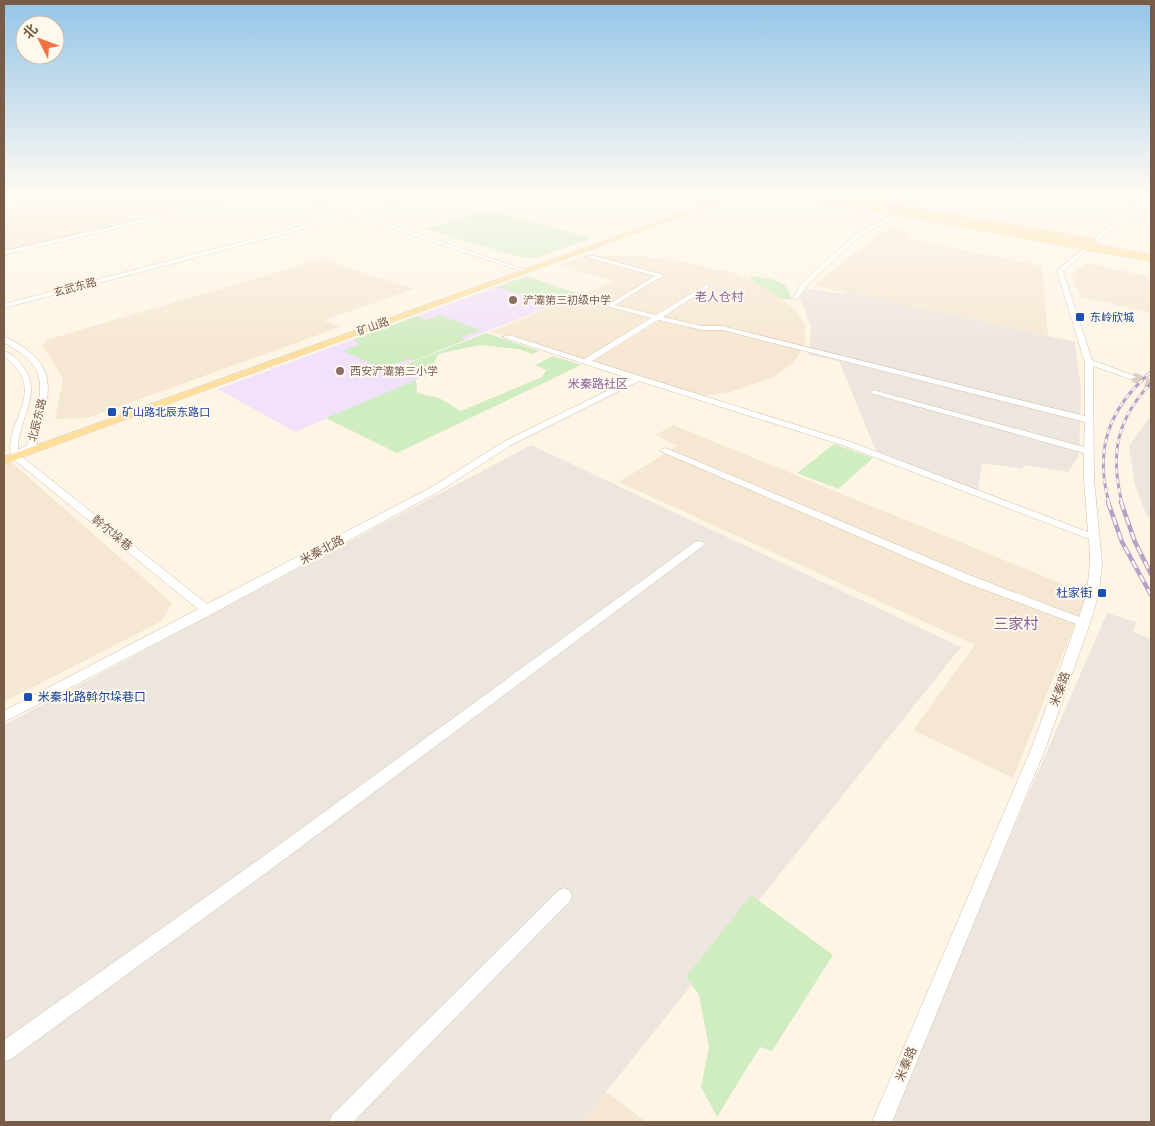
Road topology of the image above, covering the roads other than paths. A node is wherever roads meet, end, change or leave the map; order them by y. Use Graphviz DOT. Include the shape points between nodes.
graph roads {
  1 [pos="36,246"];
  2 [pos="234,246"];
  3 [pos="458,246"];
  4 [pos="590,246"];
  5 [pos="846,246"];
  6 [pos="1087,246"];
  7 [pos="1093,246"];
  8 [pos="4,253"];
  9 [pos="1151,256"];
  10 [pos="591,257"];
  11 [pos="527,268"];
  12 [pos="707,286"];
  13 [pos="796,298"];
  14 [pos="4,306"];
  15 [pos="656,318"];
  16 [pos="506,337"];
  17 [pos="4,339"];
  18 [pos="4,353"];
  19 [pos="585,362"];
  20 [pos="1089,362"];
  21 [pos="1133,377"];
  22 [pos="637,378"];
  23 [pos="874,393"];
  24 [pos="1089,420"];
  25 [pos="31,446"];
  26 [pos="665,451"];
  27 [pos="1089,451"];
  28 [pos="11,455"];
  29 [pos="4,460"];
  30 [pos="1092,537"];
  31 [pos="699,544"];
  32 [pos="208,611"];
  33 [pos="1084,624"];
  34 [pos="4,718"];
  35 [pos="564,896"];
  36 [pos="4,1052"];
  37 [pos="339,1122"];
  38 [pos="882,1122"];
  1 -- 8 [label="street"];
  2 -- 14 [label="street, 玄武东路"];
  3 -- 11 [label="street"];
  4 -- 11 [label="main road, 矿山路"];
  5 -- 13 [label="street" via="802,285"];
  6 -- 20 [label="street, 米秦路" via="1060,271"];
  7 -- 9 [label="main road, bridge"];
  10 -- 15 [label="street" via="661,275 609,306"];
  11 -- 25 [label="main road, 矿山路"];
  11 -- 28 [label="main road, 矿山路"];
  12 -- 15 [label="street"];
  15 -- 19 [label="street"];
  15 -- 24 [label="street" via="702,328 722,328"];
  16 -- 19 [label="street"];
  17 -- 25 [label="street, 北辰东路" via="33,359 45,377"];
  18 -- 28 [label="street, 北辰东路" via="20,366 28,388"];
  19 -- 22 [label="street"];
  20 -- 21 [label="street"];
  20 -- 24 [label="street, 米秦路"];
  22 -- 30 [label="street" via="848,444"];
  22 -- 32 [label="street, 米秦北路" via="508,443 434,490"];
  23 -- 27 [label="street"];
  24 -- 27 [label="street, 米秦路"];
  25 -- 28 [label="main road, 矿山路"];
  26 -- 33 [label="street" via="968,579"];
  27 -- 30 [label="street, 米秦路"];
  28 -- 29 [label="main road, 矿山路"];
  28 -- 32 [label="street, 幹尔垛巷"];
  30 -- 33 [label="street, 米秦路" via="1096,563 1094,590"];
  31 -- 36 [label="street" via="260,868"];
  32 -- 34 [label="street, 米秦北路"];
  33 -- 38 [label="street, 米秦路" via="1038,747"];
  35 -- 37 [label="street"];
}
